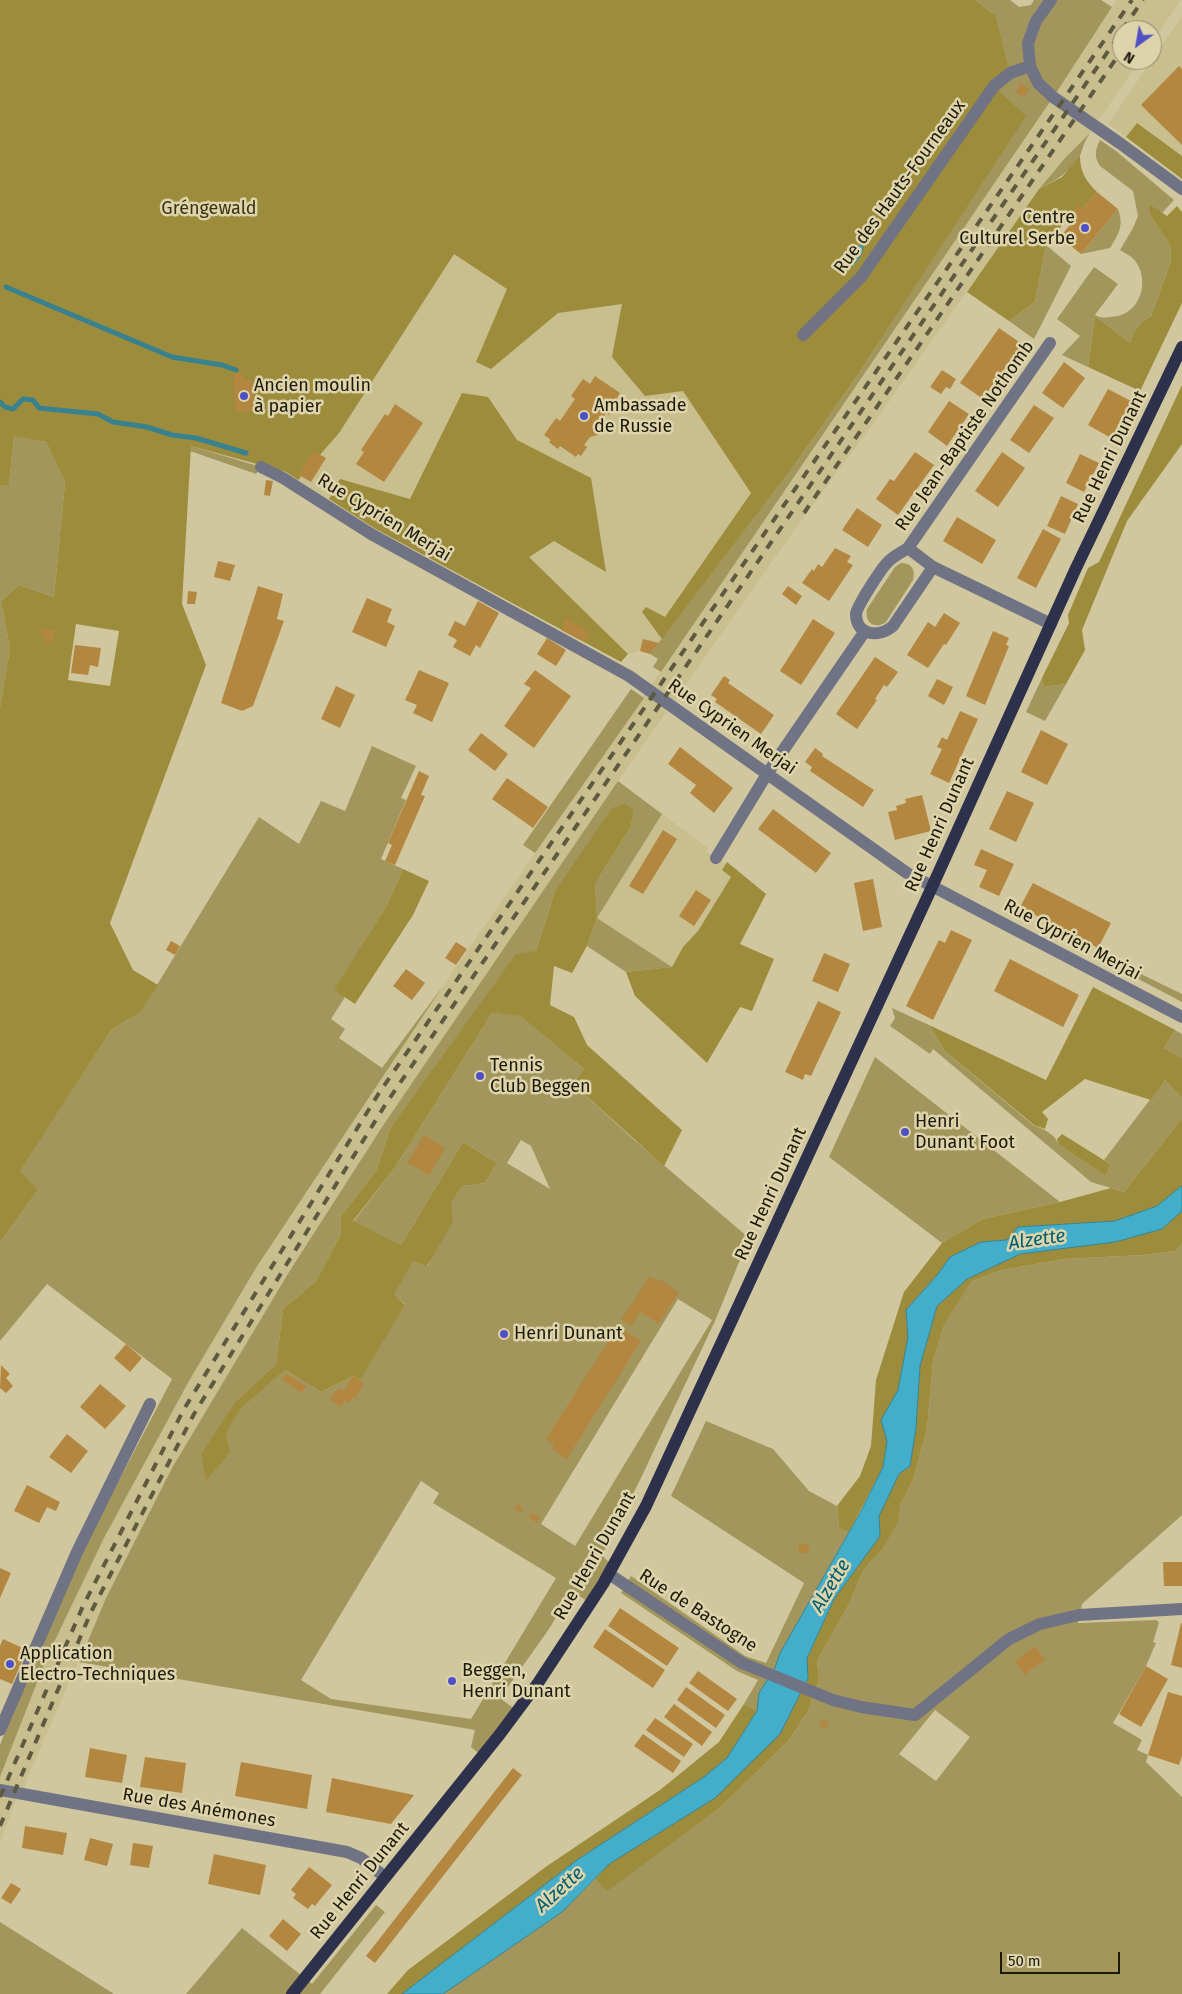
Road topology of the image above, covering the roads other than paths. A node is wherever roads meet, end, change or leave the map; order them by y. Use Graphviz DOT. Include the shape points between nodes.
graph roads {
  1 [pos="1051,0"];
  2 [pos="1030,66"];
  3 [pos="1182,189"];
  4 [pos="803,335"];
  5 [pos="1050,343"];
  6 [pos="1182,347"];
  7 [pos="260,467"];
  8 [pos="908,548"];
  9 [pos="933,567"];
  10 [pos="1051,624"];
  11 [pos="866,631"];
  12 [pos="767,774"];
  13 [pos="716,858"];
  14 [pos="932,887"];
  15 [pos="1182,1017"];
  16 [pos="150,1404"];
  17 [pos="609,1574"];
  18 [pos="1182,1609"];
  19 [pos="0,1730"];
  20 [pos="0,1790"];
  21 [pos="385,1878"];
  22 [pos="292,1994"];
  1 -- 2 [label="street" via="1036,21 1028,43"];
  2 -- 3 [label="street" via="1038,83 1053,97"];
  2 -- 4 [label="street, Rue des Hauts-Fourneaux" via="1010,73 994,86 861,277"];
  5 -- 8 [label="street, Rue Jean-Baptiste Nothomb"];
  6 -- 10 [label="main road, Rue Henri Dunant"];
  7 -- 12 [label="street, Rue Cyprien Merjai" via="371,534 629,676"];
  8 -- 9 [label="street, Rue Jean-Baptiste Nothomb"];
  8 -- 11 [label="street, Rue Jean-Baptiste Nothomb" via="888,562 859,604 856,614"];
  9 -- 10 [label="street, Rue Jean-Baptiste Nothomb"];
  9 -- 11 [label="street" via="893,626 885,633"];
  10 -- 14 [label="main road, Rue Henri Dunant"];
  11 -- 12 [label="street"];
  12 -- 13 [label="street"];
  12 -- 14 [label="street, Rue Cyprien Merjai" via="907,874"];
  14 -- 15 [label="street, Rue Cyprien Merjai"];
  14 -- 17 [label="main road, Rue Henri Dunant" via="646,1506"];
  16 -- 19 [label="street" via="77,1552"];
  17 -- 18 [label="street, Rue de Bastogne" via="742,1663 834,1700 916,1715 1010,1639 1040,1624 1079,1615"];
  17 -- 21 [label="main road, Rue Henri Dunant" via="528,1697"];
  20 -- 21 [label="street, Rue des Anémones" via="346,1852 361,1858"];
  21 -- 22 [label="main road, Rue Henri Dunant"];
}
